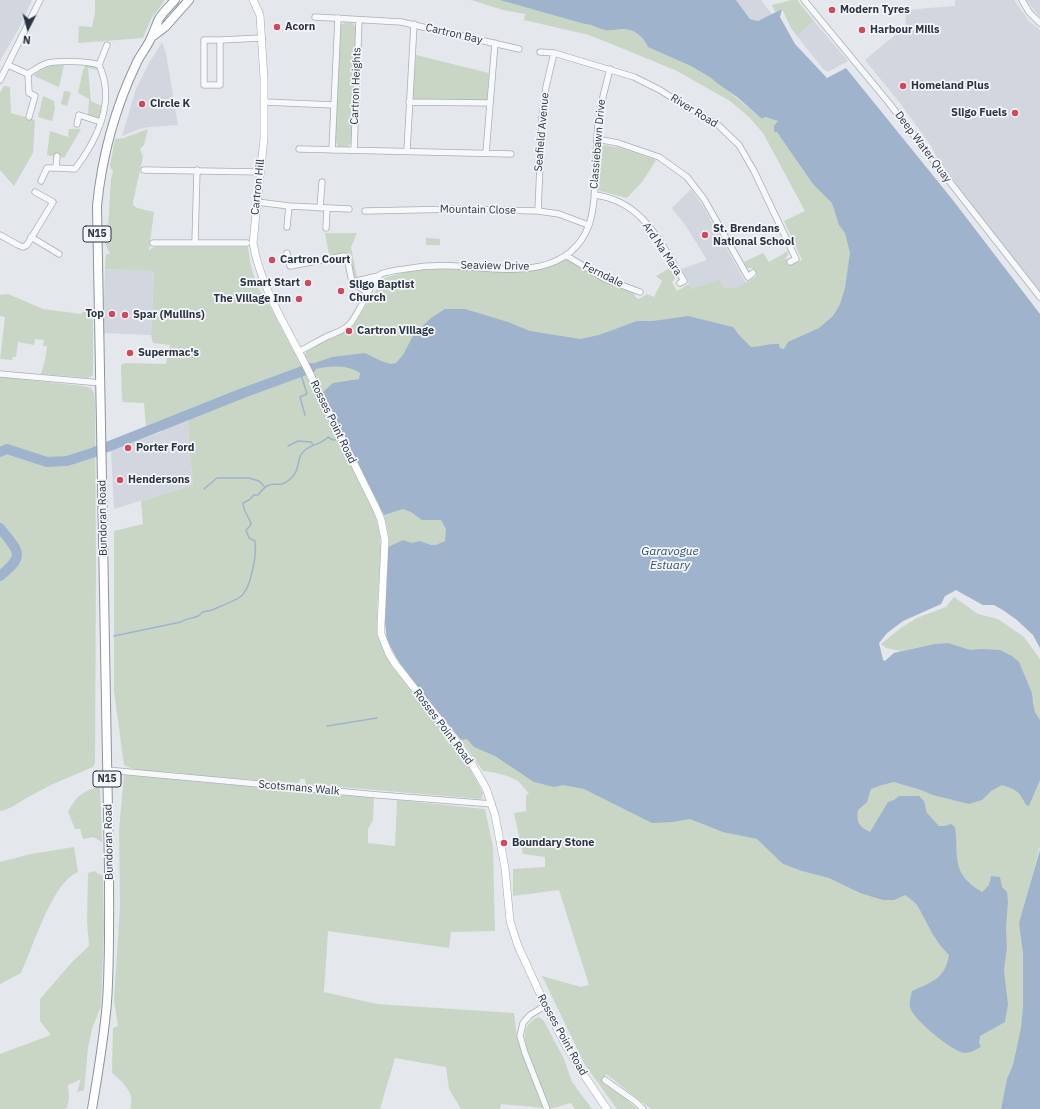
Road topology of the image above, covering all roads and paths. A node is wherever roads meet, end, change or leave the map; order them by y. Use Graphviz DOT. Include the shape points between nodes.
graph roads {
  1 [pos="40,0"];
  2 [pos="175,0"];
  3 [pos="189,0"];
  4 [pos="254,0"];
  5 [pos="804,0"];
  6 [pos="1022,0"];
  7 [pos="315,17"];
  8 [pos="338,18"];
  9 [pos="359,20"];
  10 [pos="1040,23"];
  11 [pos="414,24"];
  12 [pos="151,38"];
  13 [pos="262,38"];
  14 [pos="220,40"];
  15 [pos="494,43"];
  16 [pos="106,45"];
  17 [pos="519,49"];
  18 [pos="540,52"];
  19 [pos="554,53"];
  20 [pos="8,65"];
  21 [pos="99,65"];
  22 [pos="610,69"];
  23 [pos="28,74"];
  24 [pos="0,80"];
  25 [pos="264,102"];
  26 [pos="410,102"];
  27 [pos="489,104"];
  28 [pos="334,105"];
  29 [pos="30,118"];
  30 [pos="101,122"];
  31 [pos="77,124"];
  32 [pos="597,139"];
  33 [pos="300,149"];
  34 [pos="332,150"];
  35 [pos="354,150"];
  36 [pos="407,151"];
  37 [pos="486,153"];
  38 [pos="511,154"];
  39 [pos="57,156"];
  40 [pos="56,168"];
  41 [pos="144,170"];
  42 [pos="198,170"];
  43 [pos="260,172"];
  44 [pos="41,181"];
  45 [pos="322,182"];
  46 [pos="35,192"];
  47 [pos="594,196"];
  48 [pos="257,202"];
  49 [pos="289,206"];
  50 [pos="323,208"];
  51 [pos="349,209"];
  52 [pos="365,211"];
  53 [pos="538,211"];
  54 [pos="588,225"];
  55 [pos="287,227"];
  56 [pos="326,228"];
  57 [pos="0,235"];
  58 [pos="31,237"];
  59 [pos="153,243"];
  60 [pos="196,243"];
  61 [pos="247,243"];
  62 [pos="287,253"];
  63 [pos="59,254"];
  64 [pos="567,256"];
  65 [pos="790,262"];
  66 [pos="753,273"];
  67 [pos="378,276"];
  68 [pos="352,282"];
  69 [pos="680,283"];
  70 [pos="640,292"];
  71 [pos="368,294"];
  72 [pos="1040,297"];
  73 [pos="298,352"];
  74 [pos="305,365"];
  75 [pos="0,374"];
  76 [pos="101,383"];
  77 [pos="107,770"];
  78 [pos="492,804"];
  79 [pos="545,1006"];
  80 [pos="605,1080"];
  81 [pos="92,1109"];
  82 [pos="547,1109"];
  83 [pos="607,1109"];
  84 [pos="643,1109"];
  1 -- 20 [label="street"];
  2 -- 12 [label="highway, N15" via="160,18"];
  3 -- 12 [label="highway, N15" via="165,27"];
  4 -- 13 [label="main road, Cartron Hill" via="260,15"];
  5 -- 72 [label="street, Deep Water Quay" via="889,103"];
  6 -- 10 [label="street"];
  7 -- 8 [label="street"];
  8 -- 9 [label="street"];
  8 -- 28 [label="street, Cartron Heights"];
  9 -- 11 [label="street, Cartron Bay" via="388,20"];
  9 -- 35 [label="street, Cartron Heights"];
  11 -- 15 [label="street, Cartron Bay"];
  11 -- 26 [label="street, Cartron Bay"];
  12 -- 76 [label="highway, N15" via="137,62 116,111 100,179 97,222"];
  13 -- 14 [label="street"];
  13 -- 25 [label="main road, Cartron Hill"];
  14 -- 14 [label="street" via="220,85 204,86 204,40"];
  15 -- 17 [label="street, Cartron Bay"];
  15 -- 27 [label="street, Cartron Bay"];
  16 -- 21 [label="street"];
  18 -- 19 [label="street, River Road"];
  19 -- 22 [label="street, River Road"];
  19 -- 53 [label="street, Seafield Avenue" via="542,118"];
  20 -- 23 [label="street"];
  20 -- 24 [label="street"];
  21 -- 23 [label="street" via="76,62 45,63"];
  21 -- 30 [label="street" via="106,91"];
  22 -- 32 [label="street, Classiebawn Drive" via="601,100"];
  22 -- 65 [label="street, River Road" via="660,90 717,124 739,145 754,170 796,259"];
  23 -- 29 [label="street" via="29,93 35,96"];
  25 -- 28 [label="street, Cartron Heights"];
  25 -- 43 [label="main road, Cartron Hill" via="264,138"];
  26 -- 27 [label="street"];
  26 -- 36 [label="street, Cartron Bay"];
  27 -- 37 [label="street, Cartron Bay"];
  28 -- 34 [label="street, Cartron Heights"];
  30 -- 31 [label="street" via="80,115"];
  30 -- 40 [label="street" via="87,152 75,169"];
  32 -- 47 [label="street, Classiebawn Drive"];
  32 -- 66 [label="street" via="618,143 659,157 687,178 704,200 748,277"];
  33 -- 34 [label="street"];
  34 -- 35 [label="street"];
  35 -- 36 [label="street"];
  36 -- 37 [label="street"];
  37 -- 38 [label="street"];
  39 -- 40 [label="street"];
  40 -- 44 [label="street" via="47,168"];
  41 -- 42 [label="street"];
  42 -- 43 [label="street"];
  42 -- 60 [label="street"];
  43 -- 48 [label="main road, Cartron Hill"];
  45 -- 50 [label="street"];
  46 -- 58 [label="street" via="53,202"];
  47 -- 54 [label="street, Seaview Drive"];
  47 -- 69 [label="street, Ard Na Mara" via="606,196 628,206 647,223 684,281"];
  48 -- 49 [label="street"];
  48 -- 73 [label="main road, Cartron Hill" via="253,243 262,280"];
  49 -- 50 [label="street"];
  49 -- 55 [label="street"];
  50 -- 51 [label="street"];
  50 -- 56 [label="street"];
  52 -- 53 [label="street, Mountain Close"];
  53 -- 54 [label="street, Mountain Close" via="560,214"];
  54 -- 64 [label="street, Seaview Drive" via="577,246"];
  57 -- 58 [label="street" via="23,247"];
  58 -- 63 [label="street"];
  59 -- 60 [label="street"];
  60 -- 61 [label="street"];
  62 -- 68 [label="street" via="290,266 344,256 348,262"];
  64 -- 67 [label="street, Seaview Drive" via="538,267 505,269 424,266 396,270"];
  64 -- 70 [label="street, Ferndale" via="605,279"];
  67 -- 68 [label="street, Seaview Drive"];
  67 -- 71 [label="street"];
  68 -- 71 [label="street"];
  71 -- 73 [label="street" via="347,327"];
  73 -- 74 [label="main road, Cartron Hill"];
  74 -- 78 [label="main road, Rosses Point Road" via="381,520 385,540 381,625 384,645 396,665 474,766"];
  75 -- 76 [label="street"];
  76 -- 77 [label="highway, Bundoran Road / N15"];
  77 -- 78 [label="street, Scotsmans Walk"];
  77 -- 81 [label="highway, Bundoran Road / N15" via="109,959 102,1047"];
  78 -- 79 [label="main road, Rosses Point Road" via="503,855 512,928"];
  79 -- 82 [label="street" via="530,1015 523,1023 520,1036"];
  79 -- 83 [label="main road, Rosses Point Road" via="566,1046"];
  80 -- 84 [label="street"];
}
